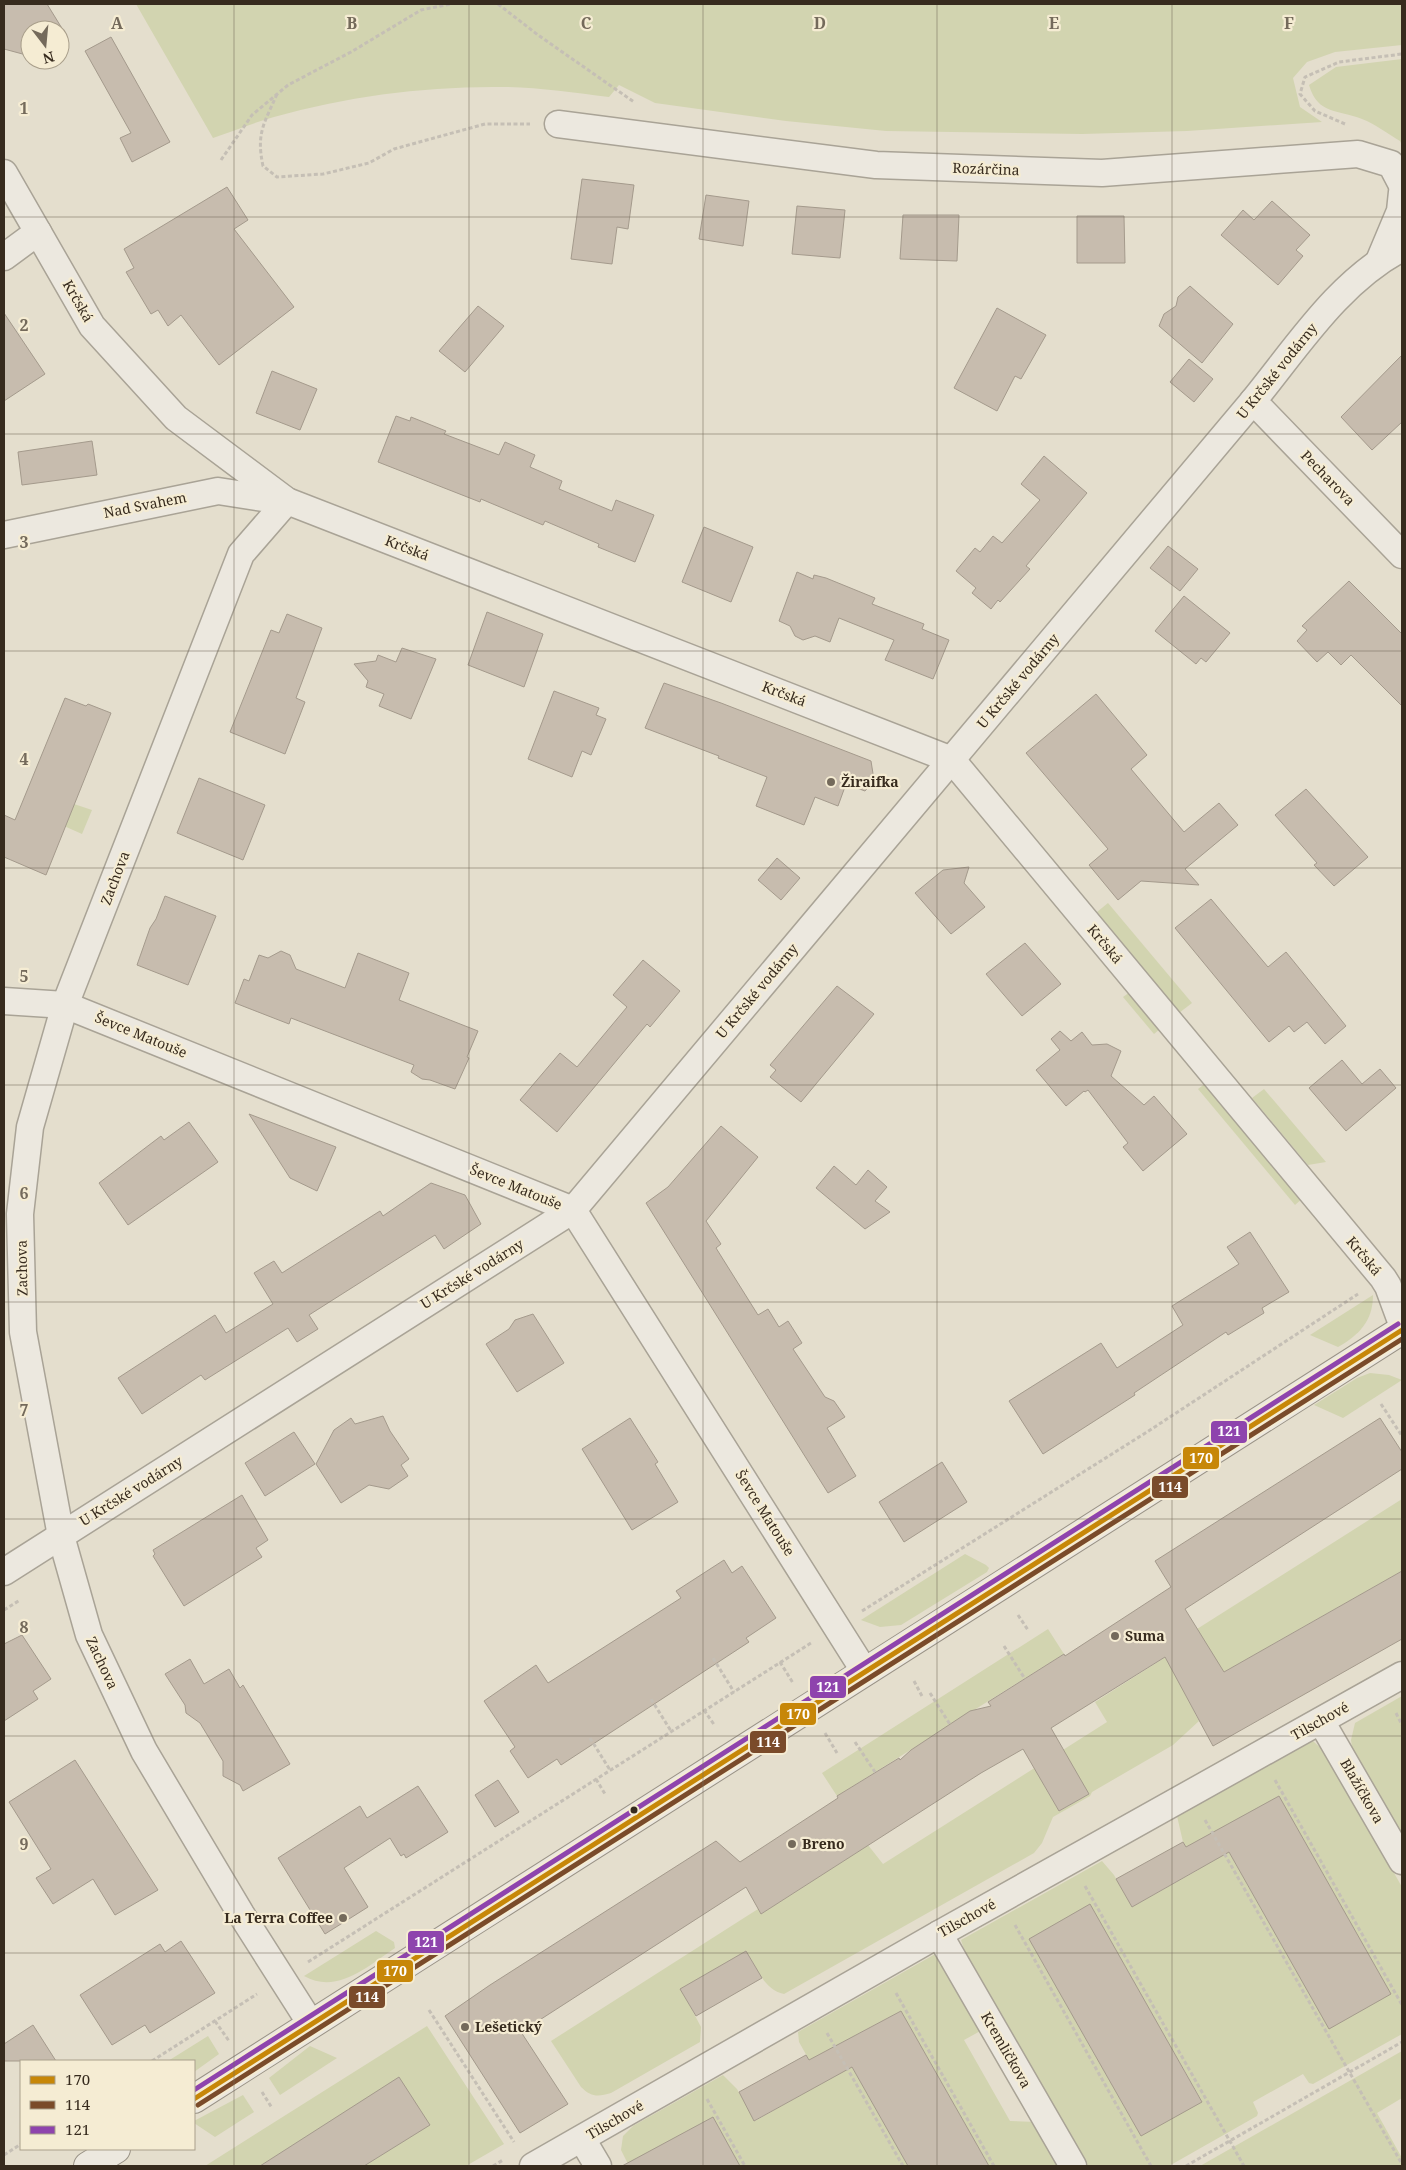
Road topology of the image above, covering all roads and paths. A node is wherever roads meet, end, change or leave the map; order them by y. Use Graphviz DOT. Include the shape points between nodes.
graph roads {
  1 [pos="451,4"];
  2 [pos="498,4"];
  3 [pos="1402,54"];
  4 [pos="277,94"];
  5 [pos="639,106"];
  6 [pos="558,124"];
  7 [pos="1351,126"];
  8 [pos="221,160"];
  9 [pos="4,173"];
  10 [pos="1402,185"];
  11 [pos="1402,192"];
  12 [pos="38,232"];
  13 [pos="1402,248"];
  14 [pos="4,257"];
  15 [pos="1379,260"];
  16 [pos="1253,401"];
  17 [pos="287,501"];
  18 [pos="4,535"];
  19 [pos="1402,555"];
  20 [pos="952,760"];
  21 [pos="4,1001"];
  22 [pos="65,1005"];
  23 [pos="573,1210"];
  24 [pos="1361,1292"];
  25 [pos="1402,1324"];
  26 [pos="1402,1330"];
  27 [pos="1381,1404"];
  28 [pos="1402,1436"];
  29 [pos="61,1536"];
  30 [pos="4,1572"];
  31 [pos="1018,1615"];
  32 [pos="855,1616"];
  33 [pos="1028,1630"];
  34 [pos="818,1639"];
  35 [pos="1004,1646"];
  36 [pos="713,1658"];
  37 [pos="780,1662"];
  38 [pos="865,1672"];
  39 [pos="1402,1675"];
  40 [pos="1025,1678"];
  41 [pos="914,1681"];
  42 [pos="795,1686"];
  43 [pos="734,1692"];
  44 [pos="930,1694"];
  45 [pos="923,1698"];
  46 [pos="651,1699"];
  47 [pos="704,1710"];
  48 [pos="1321,1721"];
  49 [pos="714,1726"];
  50 [pos="951,1726"];
  51 [pos="822,1728"];
  52 [pos="672,1730"];
  53 [pos="590,1738"];
  54 [pos="855,1742"];
  55 [pos="837,1753"];
  56 [pos="610,1770"];
  57 [pos="875,1772"];
  58 [pos="596,1779"];
  59 [pos="1275,1780"];
  60 [pos="605,1794"];
  61 [pos="1204,1819"];
  62 [pos="1402,1861"];
  63 [pos="1085,1886"];
  64 [pos="1014,1925"];
  65 [pos="939,1934"];
  66 [pos="302,1966"];
  67 [pos="260,1992"];
  68 [pos="896,1992"];
  69 [pos="1402,2005"];
  70 [pos="429,2010"];
  71 [pos="215,2021"];
  72 [pos="311,2024"];
  73 [pos="826,2032"];
  74 [pos="1402,2042"];
  75 [pos="232,2047"];
  76 [pos="154,2060"];
  77 [pos="1350,2072"];
  78 [pos="259,2088"];
  79 [pos="703,2092"];
  80 [pos="195,2098"];
  81 [pos="272,2108"];
  82 [pos="582,2139"];
  83 [pos="1230,2141"];
  84 [pos="514,2143"];
  85 [pos="20,2145"];
  86 [pos="114,2150"];
  87 [pos="4,2155"];
  88 [pos="1402,2164"];
  89 [pos="88,2166"];
  90 [pos="533,2166"];
  91 [pos="598,2166"];
  92 [pos="745,2166"];
  93 [pos="903,2166"];
  94 [pos="994,2166"];
  95 [pos="1073,2166"];
  96 [pos="1151,2166"];
  97 [pos="1186,2166"];
  98 [pos="1244,2166"];
  1 -- 4 [label="path" via="421,10"];
  2 -- 5 [label="path"];
  3 -- 7 [label="path" via="1339,62 1305,77 1300,94 1315,111"];
  4 -- 6 [label="path" via="261,129 259,148 263,166 277,177 323,174 369,164 394,149 485,124"];
  4 -- 8 [label="path" via="252,114"];
  6 -- 10 [label="street, Rozárčina" via="886,165 1102,173 1358,154 1391,164"];
  9 -- 12 [label="street, Krčská"];
  11 -- 15 [label="street" via="1400,211"];
  12 -- 14 [label="street"];
  12 -- 17 [label="street, Krčská" via="92,326 176,418"];
  13 -- 15 [label="street"];
  15 -- 16 [label="street, U Krčské vodárny" via="1340,293"];
  16 -- 19 [label="street, Pecharova"];
  16 -- 20 [label="street, U Krčské vodárny"];
  17 -- 18 [label="street, Nad Svahem" via="218,490"];
  17 -- 20 [label="street, Krčská"];
  17 -- 22 [label="street, Zachova" via="241,554"];
  20 -- 23 [label="street, U Krčské vodárny"];
  20 -- 25 [label="street, Krčská" via="1382,1278"];
  21 -- 22 [label="street, Ševce Matouše"];
  22 -- 23 [label="street, Ševce Matouše"];
  22 -- 29 [label="street, Zachova" via="30,1127 20,1214 23,1332"];
  23 -- 29 [label="street, U Krčské vodárny"];
  23 -- 38 [label="street, Ševce Matouše"];
  24 -- 32 [label="path" via="1147,1432"];
  26 -- 38 [label="street"];
  27 -- 28 [label="path"];
  29 -- 30 [label="street, U Krčské vodárny"];
  29 -- 72 [label="street, Zachova" via="89,1635 144,1751"];
  31 -- 33 [label="path"];
  34 -- 37 [label="path"];
  35 -- 40 [label="path"];
  36 -- 43 [label="path"];
  37 -- 42 [label="path"];
  37 -- 43 [label="path"];
  38 -- 72 [label="street"];
  39 -- 48 [label="street, Tilschové"];
  41 -- 45 [label="path"];
  43 -- 47 [label="path"];
  44 -- 50 [label="path"];
  46 -- 52 [label="path"];
  47 -- 49 [label="path"];
  47 -- 52 [label="path"];
  48 -- 62 [label="street, Blažíčkova"];
  48 -- 65 [label="street, Tilschové"];
  51 -- 55 [label="path"];
  52 -- 56 [label="path"];
  53 -- 56 [label="path"];
  54 -- 57 [label="path"];
  56 -- 58 [label="path"];
  58 -- 60 [label="path"];
  58 -- 66 [label="path"];
  59 -- 69 [label="path"];
  61 -- 77 [label="path"];
  63 -- 83 [label="path"];
  64 -- 96 [label="path"];
  65 -- 82 [label="street, Tilschové"];
  65 -- 95 [label="street, Kremličkova"];
  67 -- 71 [label="path"];
  68 -- 94 [label="path"];
  70 -- 84 [label="path"];
  71 -- 75 [label="path"];
  71 -- 76 [label="path"];
  72 -- 80 [label="street"];
  73 -- 93 [label="path"];
  74 -- 77 [label="path"];
  77 -- 83 [label="path"];
  77 -- 88 [label="path"];
  78 -- 81 [label="path"];
  79 -- 92 [label="path"];
  82 -- 90 [label="street, Tilschové"];
  82 -- 91 [label="street"];
  83 -- 97 [label="path"];
  83 -- 98 [label="path"];
  85 -- 87 [label="path"];
  86 -- 89 [label="street"];
}
